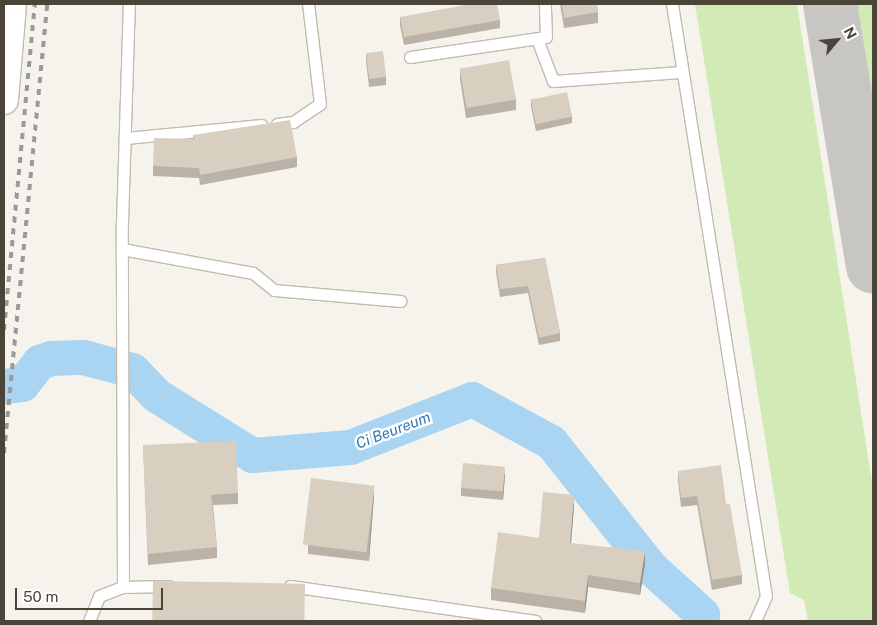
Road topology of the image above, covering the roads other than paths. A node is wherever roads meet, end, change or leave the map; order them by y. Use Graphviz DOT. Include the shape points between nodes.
graph roads {
  1 [pos="12,4"];
  2 [pos="129,4"];
  3 [pos="308,4"];
  4 [pos="545,4"];
  5 [pos="672,4"];
  6 [pos="537,39"];
  7 [pos="410,57"];
  8 [pos="681,72"];
  9 [pos="4,100"];
  10 [pos="126,138"];
  11 [pos="122,249"];
  12 [pos="401,301"];
  13 [pos="273,585"];
  14 [pos="180,586"];
  15 [pos="123,587"];
  16 [pos="89,621"];
  17 [pos="536,621"];
  18 [pos="755,621"];
  1 -- 9 [label="street"];
  2 -- 10 [label="lane"];
  3 -- 10 [label="lane" via="320,85 320,104 312,113 293,122"];
  4 -- 6 [label="lane" via="548,32"];
  5 -- 8 [label="lane"];
  6 -- 7 [label="lane"];
  6 -- 8 [label="lane" via="553,81"];
  8 -- 18 [label="lane" via="766,596"];
  10 -- 11 [label="lane"];
  11 -- 12 [label="lane" via="253,273 274,290"];
  11 -- 15 [label="lane"];
  13 -- 17 [label="lane"];
  14 -- 15 [label="lane"];
  15 -- 16 [label="lane" via="99,596"];
}
